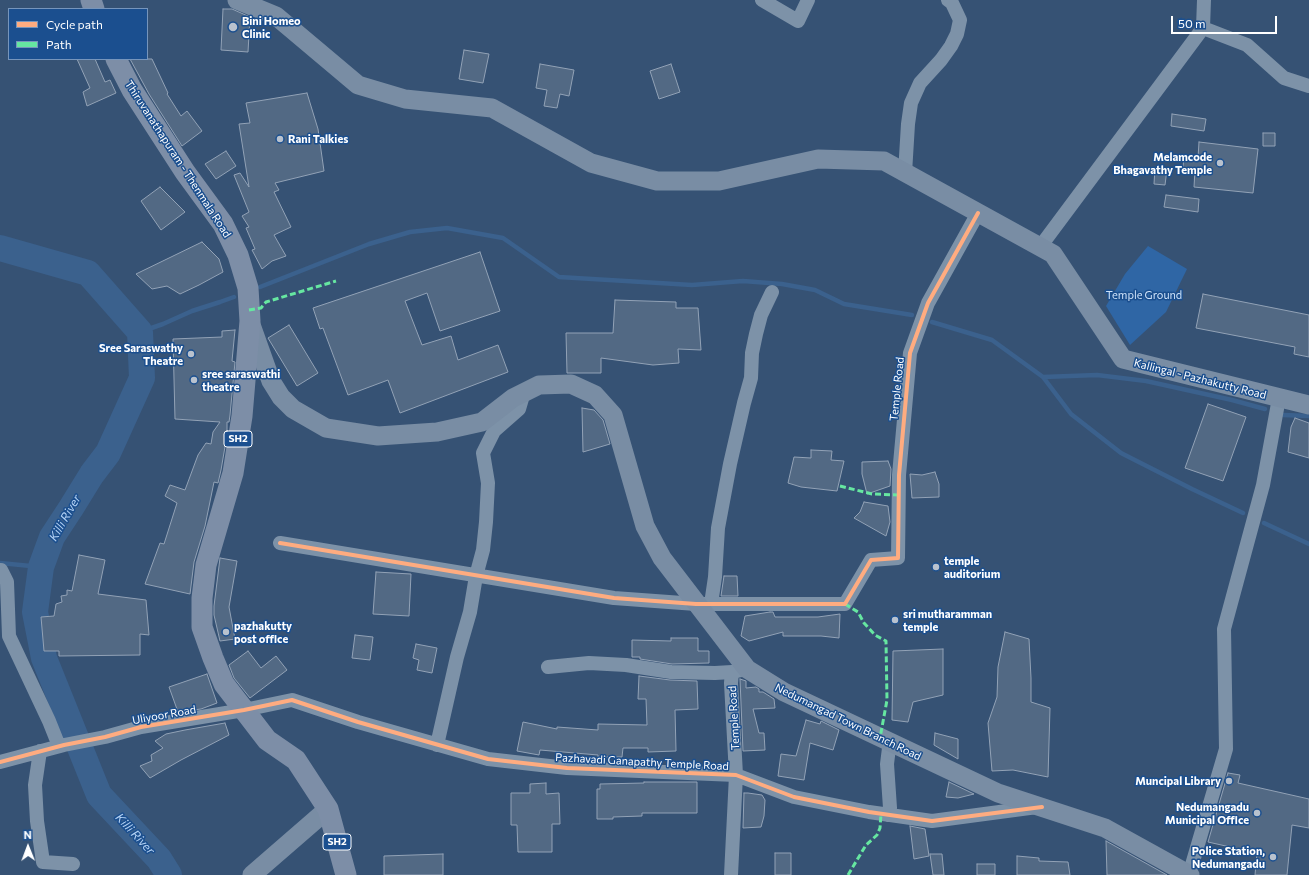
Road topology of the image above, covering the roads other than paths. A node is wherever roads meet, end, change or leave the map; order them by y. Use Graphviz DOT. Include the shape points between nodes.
graph roads {
  1 [pos="237,0"];
  2 [pos="762,0"];
  3 [pos="808,0"];
  4 [pos="948,0"];
  5 [pos="1204,0"];
  6 [pos="1204,28"];
  7 [pos="117,60"];
  8 [pos="1309,86"];
  9 [pos="905,173"];
  10 [pos="978,213"];
  11 [pos="1040,247"];
  12 [pos="772,292"];
  13 [pos="250,321"];
  14 [pos="524,392"];
  15 [pos="1279,398"];
  16 [pos="1309,405"];
  17 [pos="280,544"];
  18 [pos="0,570"];
  19 [pos="476,576"];
  20 [pos="704,604"];
  21 [pos="548,667"];
  22 [pos="739,670"];
  23 [pos="244,710"];
  24 [pos="891,742"];
  25 [pos="62,745"];
  26 [pos="437,745"];
  27 [pos="40,751"];
  28 [pos="0,762"];
  29 [pos="736,775"];
  30 [pos="1042,807"];
  31 [pos="328,809"];
  32 [pos="888,815"];
  33 [pos="73,864"];
  34 [pos="252,875"];
  35 [pos="346,875"];
  36 [pos="731,875"];
  37 [pos="1189,875"];
  1 -- 9 [label="main road, Kallingal - Pazhakutty Road" via="276,16 358,85 406,99 492,108 592,163 657,181 719,181 818,159 884,161"];
  2 -- 3 [label="street" via="798,21"];
  4 -- 9 [label="street" via="960,20 957,34 941,60 920,83 911,103"];
  5 -- 6 [label="street"];
  6 -- 8 [label="street" via="1247,45 1284,78"];
  6 -- 11 [label="street"];
  7 -- 13 [label="main road, Thiruvanathapuram - Thenmala Road / SH2" via="136,96 185,172 223,224 238,255 248,288"];
  9 -- 10 [label="main road, Kallingal - Pazhakutty Road"];
  10 -- 11 [label="main road, Kallingal - Pazhakutty Road"];
  10 -- 20 [label="street, Temple Road" via="928,303 910,353 899,475 898,558 871,560 845,604"];
  11 -- 15 [label="main road, Kallingal - Pazhakutty Road" via="1053,254 1123,359"];
  12 -- 20 [label="street" via="761,315 756,334 751,378 730,464 718,528 715,577"];
  13 -- 14 [label="main road, Nedumangad Town Branch Road" via="271,381 281,396 293,409 326,428 378,436 437,432 482,422"];
  13 -- 23 [label="main road, Thiruvanathapuram - Thenmala Road / SH2" via="242,416 233,473 206,566 202,598 202,627 213,658 224,684"];
  14 -- 19 [label="street" via="519,409 494,431 483,453 488,483 486,522 483,550"];
  14 -- 20 [label="main road, Nedumangad Town Branch Road" via="539,385 571,384 595,395 612,416 645,526 662,558"];
  15 -- 16 [label="main road, Kallingal - Pazhakutty Road"];
  15 -- 37 [label="street" via="1262,485 1224,629 1226,749"];
  17 -- 19 [label="street"];
  18 -- 25 [label="street" via="7,582 9,636"];
  19 -- 20 [label="street" via="614,598"];
  19 -- 26 [label="street" via="470,612"];
  20 -- 22 [label="main road, Nedumangad Town Branch Road"];
  21 -- 22 [label="street" via="589,663 671,672 715,673"];
  22 -- 24 [label="main road, Nedumangad Town Branch Road"];
  22 -- 29 [label="street, Temple Road" via="731,683"];
  23 -- 25 [label="street, Uliyoor Road" via="141,727"];
  23 -- 26 [label="street, Pazhavadi Ganapathy Temple Road" via="292,700"];
  23 -- 31 [label="main road, Thiruvanathapuram - Thenmala Road / SH2" via="267,740 296,760"];
  24 -- 30 [label="main road, Nedumangad Town Branch Road" via="998,793"];
  24 -- 32 [label="street" via="887,764 890,808"];
  25 -- 27 [label="street, Uliyoor Road"];
  26 -- 29 [label="street, Pazhavadi Ganapathy Temple Road" via="488,759 567,768"];
  27 -- 28 [label="street, Uliyoor Road"];
  27 -- 33 [label="street" via="35,785 43,862"];
  29 -- 32 [label="street, Pazhavadi Ganapathy Temple Road" via="794,797"];
  29 -- 36 [label="street, Temple Road"];
  30 -- 32 [label="street, Pazhavadi Ganapathy Temple Road" via="932,821"];
  30 -- 37 [label="main road, Nedumangad Town Branch Road" via="1105,828"];
  31 -- 34 [label="main road"];
  31 -- 35 [label="main road, SH2"];
}
